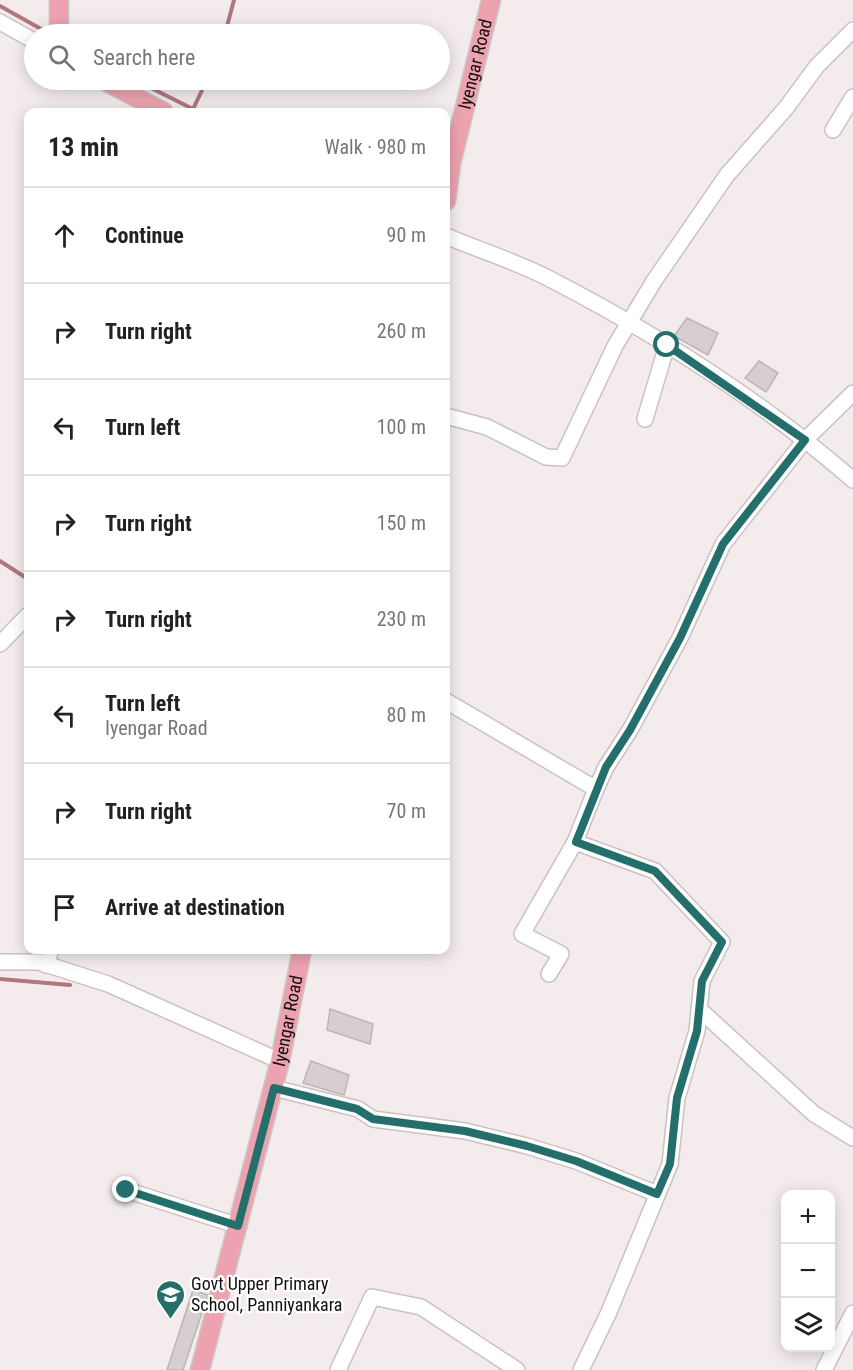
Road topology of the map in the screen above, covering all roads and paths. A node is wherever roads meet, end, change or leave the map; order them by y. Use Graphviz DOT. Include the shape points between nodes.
graph roads {
  1 [pos="59,0"];
  2 [pos="491,0"];
  3 [pos="0,22"];
  4 [pos="58,24"];
  5 [pos="853,30"];
  6 [pos="24,35"];
  7 [pos="122,90"];
  8 [pos="853,97"];
  9 [pos="156,108"];
  10 [pos="833,130"];
  11 [pos="450,156"];
  12 [pos="450,238"];
  13 [pos="628,322"];
  14 [pos="667,345"];
  15 [pos="853,393"];
  16 [pos="450,417"];
  17 [pos="645,419"];
  18 [pos="805,440"];
  19 [pos="853,480"];
  20 [pos="24,619"];
  21 [pos="0,644"];
  22 [pos="450,702"];
  23 [pos="596,789"];
  24 [pos="576,842"];
  25 [pos="301,954"];
  26 [pos="49,957"];
  27 [pos="0,962"];
  28 [pos="549,974"];
  29 [pos="699,1009"];
  30 [pos="280,1061"];
  31 [pos="274,1088"];
  32 [pos="853,1138"];
  33 [pos="126,1190"];
  34 [pos="657,1194"];
  35 [pos="238,1226"];
  36 [pos="853,1313"];
  37 [pos="201,1370"];
  38 [pos="338,1370"];
  39 [pos="517,1370"];
  40 [pos="581,1370"];
  41 [pos="824,1370"];
  1 -- 4 [label="main road"];
  2 -- 11 [label="main road, Iyengar Road"];
  3 -- 6 [label="street"];
  5 -- 13 [label="street" via="816,66 786,108 727,175"];
  7 -- 9 [label="main road"];
  8 -- 10 [label="street"];
  12 -- 13 [label="street" via="544,276"];
  13 -- 14 [label="street"];
  13 -- 16 [label="street" via="562,458 546,457 487,427"];
  14 -- 17 [label="street"];
  14 -- 18 [label="street"];
  15 -- 18 [label="street"];
  18 -- 19 [label="street"];
  18 -- 23 [label="street" via="723,544 680,638"];
  20 -- 21 [label="street"];
  22 -- 23 [label="street"];
  23 -- 24 [label="street"];
  24 -- 28 [label="street" via="522,934 561,954"];
  24 -- 29 [label="street" via="655,871 722,942 702,981"];
  25 -- 30 [label="main road, Iyengar Road"];
  26 -- 27 [label="street"];
  26 -- 30 [label="street"];
  29 -- 32 [label="street" via="814,1114"];
  29 -- 34 [label="street" via="697,1031 677,1098 670,1164"];
  30 -- 31 [label="main road, Iyengar Road"];
  31 -- 34 [label="street" via="357,1109 373,1119 465,1131 527,1146"];
  31 -- 35 [label="main road, Iyengar Road"];
  33 -- 35 [label="street"];
  34 -- 40 [label="street"];
  35 -- 37 [label="main road, Iyengar Road"];
  36 -- 41 [label="street"];
  38 -- 39 [label="street" via="372,1297 421,1307"];
}
